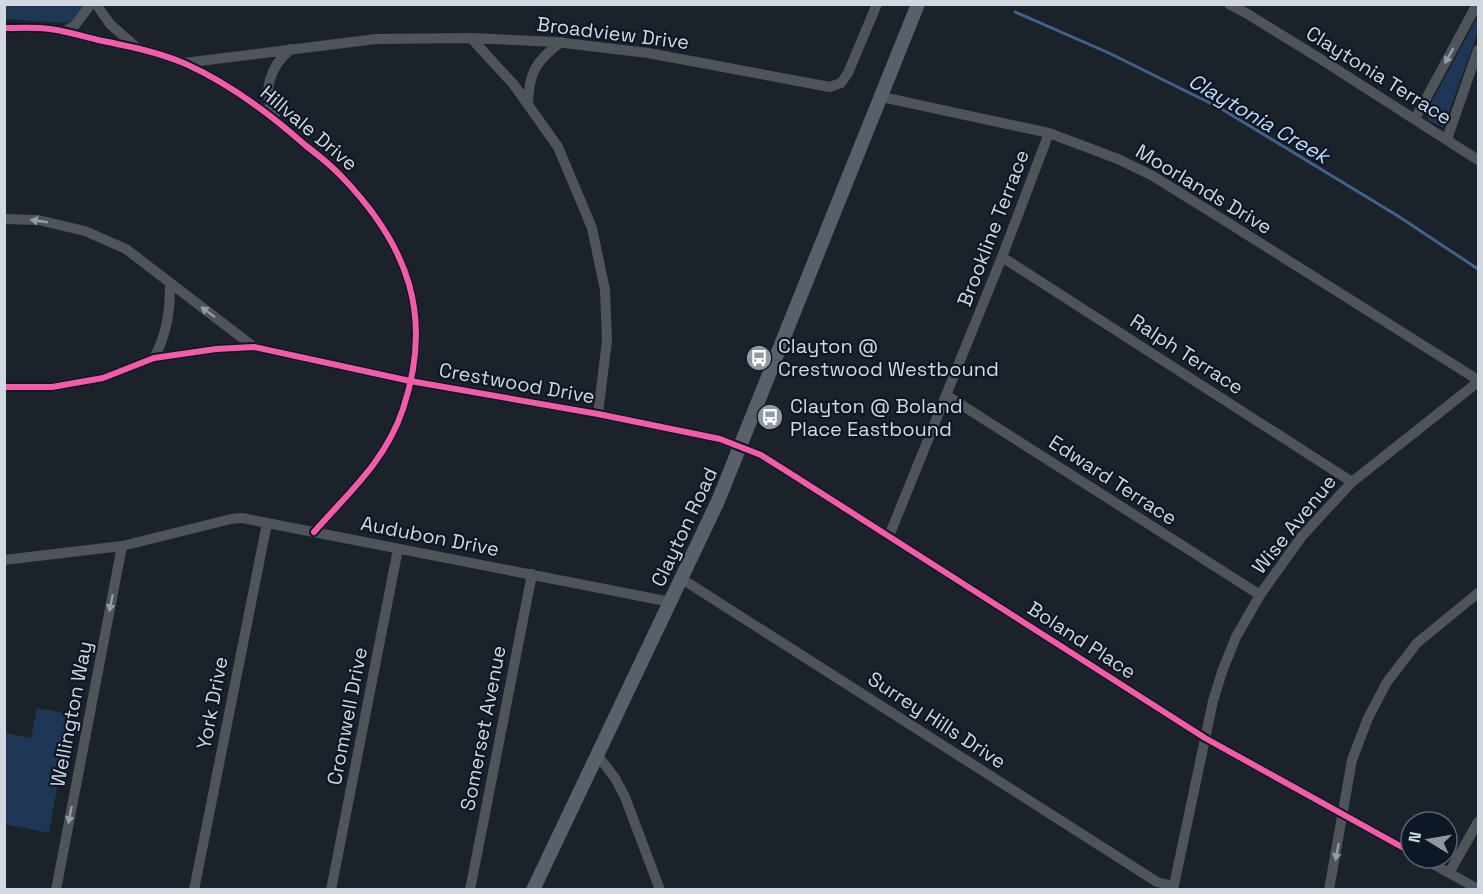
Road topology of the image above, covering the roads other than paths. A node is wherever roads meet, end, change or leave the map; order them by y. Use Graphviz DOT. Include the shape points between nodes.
graph roads {
  1 [pos="91,4"];
  2 [pos="96,4"];
  3 [pos="877,4"];
  4 [pos="918,4"];
  5 [pos="1229,4"];
  6 [pos="1478,4"];
  7 [pos="1248,8"];
  8 [pos="4,28"];
  9 [pos="64,32"];
  10 [pos="471,38"];
  11 [pos="561,42"];
  12 [pos="137,48"];
  13 [pos="291,49"];
  14 [pos="1479,50"];
  15 [pos="183,63"];
  16 [pos="882,97"];
  17 [pos="528,103"];
  18 [pos="275,118"];
  19 [pos="1415,120"];
  20 [pos="1049,133"];
  21 [pos="1447,139"];
  22 [pos="1479,160"];
  23 [pos="4,219"];
  24 [pos="1002,257"];
  25 [pos="170,284"];
  26 [pos="254,347"];
  27 [pos="154,358"];
  28 [pos="410,381"];
  29 [pos="1479,381"];
  30 [pos="4,387"];
  31 [pos="946,395"];
  32 [pos="598,414"];
  33 [pos="742,447"];
  34 [pos="1352,482"];
  35 [pos="267,523"];
  36 [pos="314,532"];
  37 [pos="889,536"];
  38 [pos="122,546"];
  39 [pos="398,549"];
  40 [pos="4,560"];
  41 [pos="532,574"];
  42 [pos="682,579"];
  43 [pos="1479,593"];
  44 [pos="1260,595"];
  45 [pos="671,602"];
  46 [pos="1205,738"];
  47 [pos="598,756"];
  48 [pos="1344,814"];
  49 [pos="1479,822"];
  50 [pos="1399,845"];
  51 [pos="1444,870"];
  52 [pos="1449,873"];
  53 [pos="1173,888"];
  54 [pos="1479,889"];
  55 [pos="56,890"];
  56 [pos="194,890"];
  57 [pos="331,890"];
  58 [pos="470,890"];
  59 [pos="533,890"];
  60 [pos="660,890"];
  61 [pos="1329,890"];
  1 -- 9 [label="street" via="75,25"];
  2 -- 12 [label="street" via="110,24"];
  3 -- 11 [label="street, Broadview Drive" via="848,73 841,83 830,87 648,53"];
  4 -- 16 [label="main road, Clayton Road"];
  5 -- 7 [label="street, Claytonia Terrace"];
  6 -- 19 [label="street, one-way"];
  7 -- 19 [label="street, Claytonia Terrace"];
  8 -- 9 [label="street, Hillvale Drive"];
  9 -- 12 [label="street, Hillvale Drive"];
  10 -- 11 [label="street, Broadview Drive"];
  10 -- 13 [label="street, Broadview Drive" via="376,39"];
  10 -- 17 [label="street"];
  11 -- 17 [label="street" via="537,64 529,81"];
  12 -- 15 [label="street, Hillvale Drive"];
  13 -- 15 [label="street, Broadview Drive"];
  13 -- 18 [label="street" via="281,57 268,83 268,102"];
  14 -- 21 [label="street"];
  15 -- 18 [label="street, Hillvale Drive"];
  16 -- 20 [label="street, Moorlands Drive"];
  16 -- 33 [label="main road, Clayton Road"];
  17 -- 32 [label="street" via="558,147 591,228 605,290 607,341"];
  18 -- 28 [label="street, Hillvale Drive" via="343,177 389,235 401,258 415,309"];
  19 -- 21 [label="street, Claytonia Terrace"];
  20 -- 24 [label="street, Brookline Terrace"];
  20 -- 29 [label="street, Moorlands Drive" via="1153,176"];
  21 -- 22 [label="street, Claytonia Terrace"];
  25 -- 23 [label="street, Crestwood Drive, one-way" via="126,249 86,231 38,220"];
  24 -- 31 [label="street, Brookline Terrace"];
  24 -- 34 [label="street, Ralph Terrace"];
  26 -- 25 [label="street, Crestwood Drive, one-way"];
  25 -- 27 [label="street" via="169,320"];
  26 -- 27 [label="street, Crestwood Drive"];
  26 -- 28 [label="street, Crestwood Drive"];
  27 -- 30 [label="street, Crestwood Drive" via="103,378 52,387"];
  28 -- 32 [label="street, Crestwood Drive"];
  28 -- 36 [label="street, Hillvale Drive" via="404,408 381,456"];
  29 -- 34 [label="street, Wise Avenue"];
  31 -- 37 [label="street, Brookline Terrace"];
  31 -- 44 [label="street, Edward Terrace"];
  32 -- 33 [label="street, Crestwood Drive"];
  33 -- 37 [label="street, Boland Place"];
  33 -- 42 [label="main road, Clayton Road"];
  34 -- 44 [label="street, Wise Avenue" via="1302,536"];
  35 -- 36 [label="street, Audubon Drive"];
  35 -- 38 [label="street, Audubon Drive" via="231,519"];
  35 -- 56 [label="street, York Drive"];
  36 -- 39 [label="street, Audubon Drive"];
  37 -- 46 [label="street, Boland Place"];
  38 -- 40 [label="street, Audubon Drive"];
  38 -- 55 [label="street, Wellington Way, one-way"];
  39 -- 41 [label="street, Audubon Drive"];
  39 -- 57 [label="street, Cromwell Drive"];
  41 -- 45 [label="street, Audubon Drive"];
  41 -- 58 [label="street, Somerset Avenue"];
  42 -- 45 [label="main road, Clayton Road"];
  42 -- 53 [label="street, Surrey Hills Drive" via="1157,882"];
  43 -- 48 [label="street" via="1417,643 1387,682 1352,760"];
  44 -- 46 [label="street, Wise Avenue" via="1223,669"];
  45 -- 47 [label="main road, Clayton Road"];
  46 -- 48 [label="street, Boland Place"];
  46 -- 53 [label="street, Wise Avenue"];
  47 -- 59 [label="main road, Clayton Road"];
  47 -- 60 [label="street" via="626,797"];
  48 -- 50 [label="street, Boland Place"];
  48 -- 61 [label="street, one-way"];
  49 -- 52 [label="street"];
  51 -- 52 [label="street"];
  52 -- 54 [label="street"];
}
